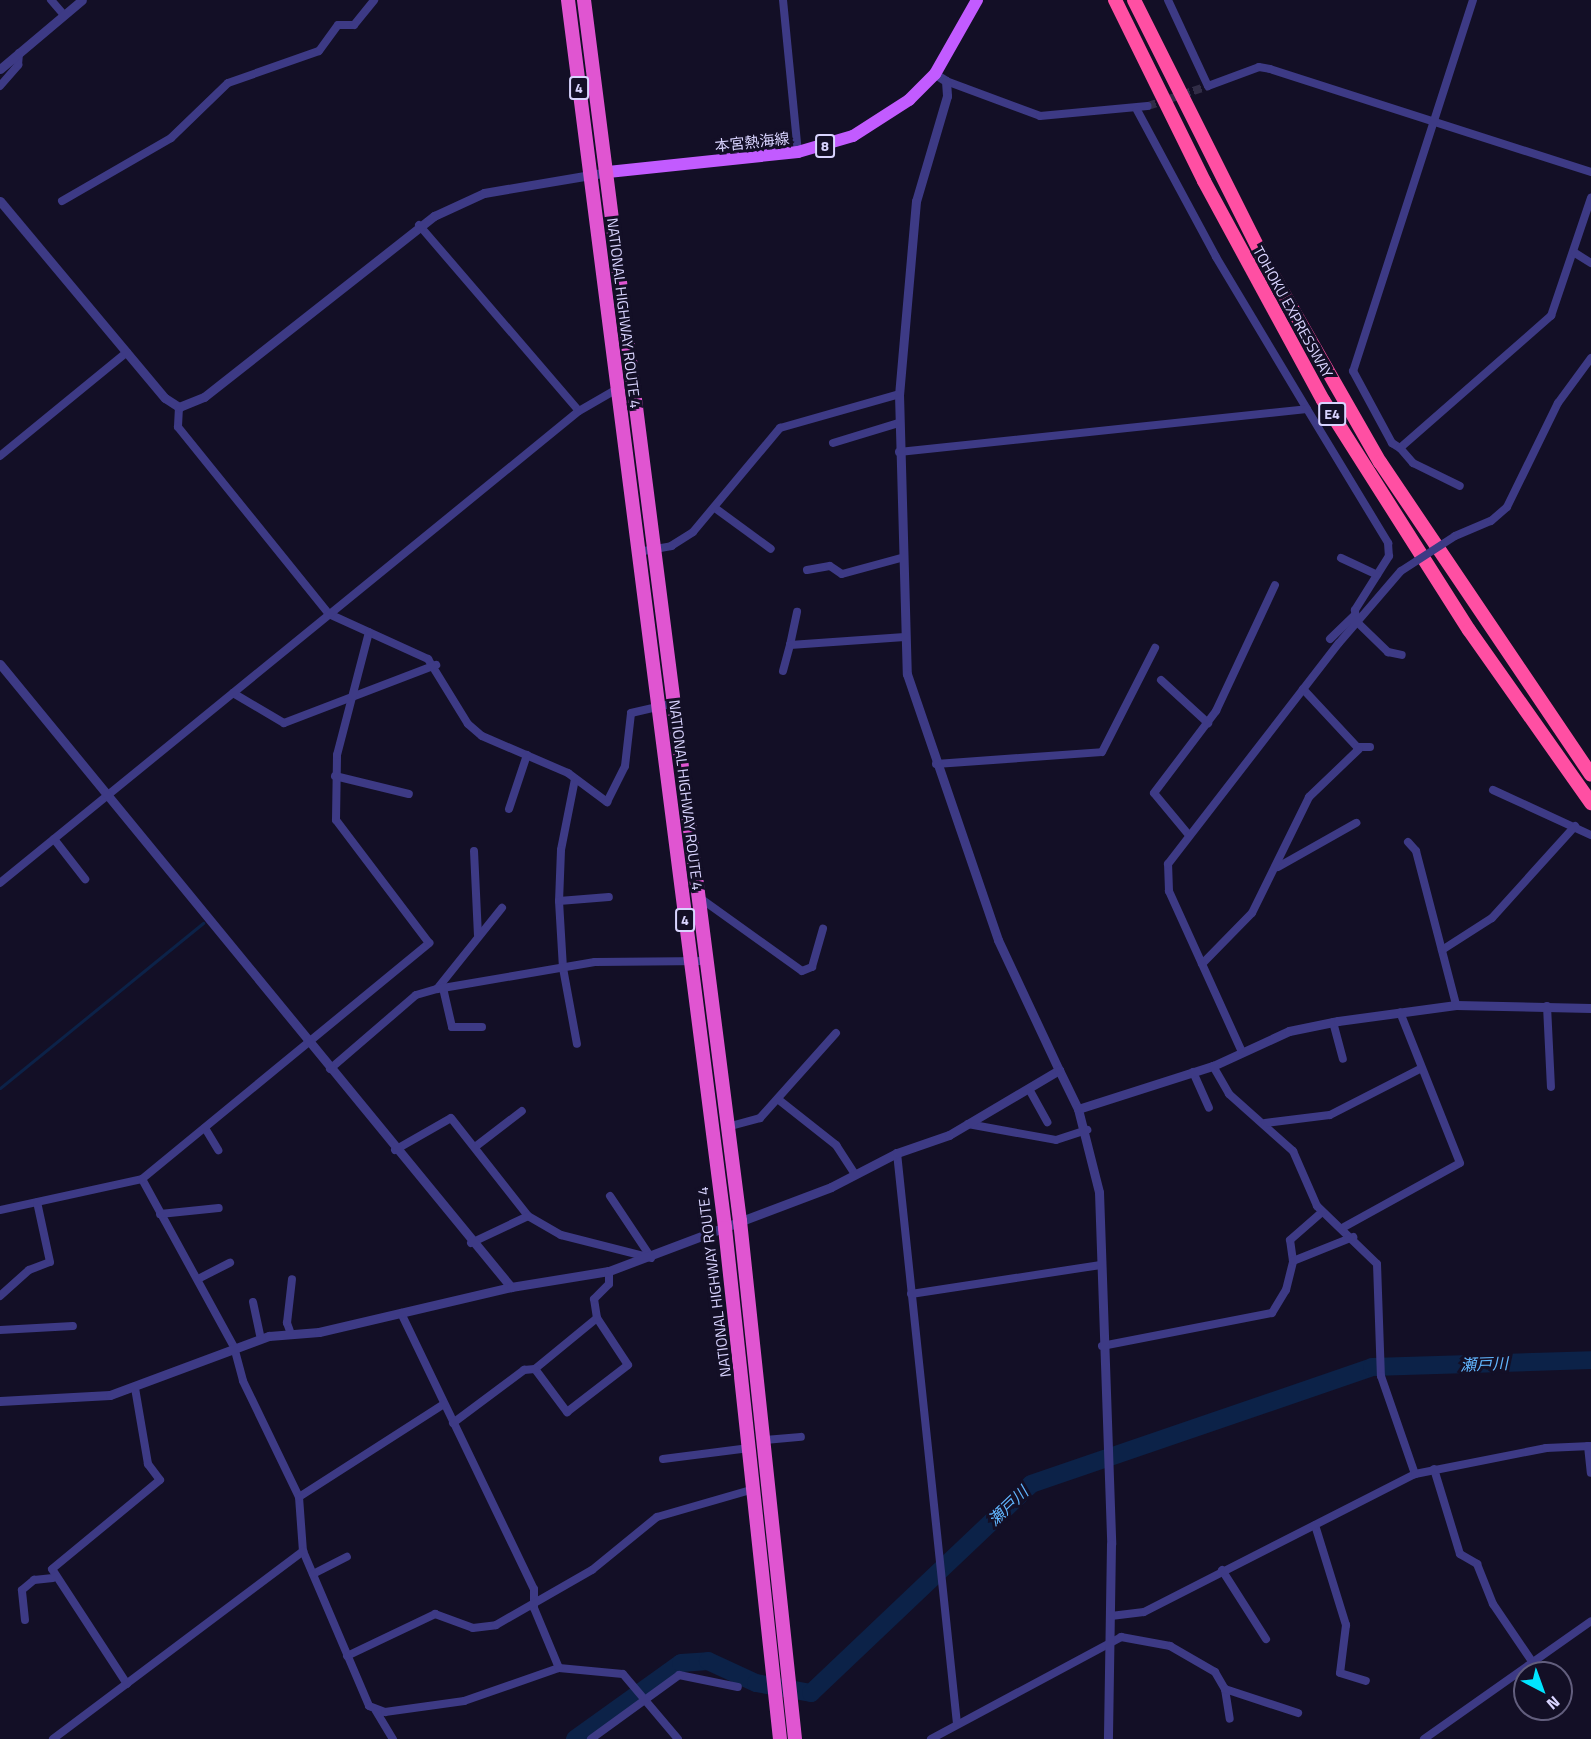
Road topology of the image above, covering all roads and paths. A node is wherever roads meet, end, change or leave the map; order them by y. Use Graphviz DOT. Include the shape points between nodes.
graph roads {
  1 [pos="51,0"];
  2 [pos="82,0"];
  3 [pos="374,0"];
  4 [pos="568,0"];
  5 [pos="584,0"];
  6 [pos="783,0"];
  7 [pos="977,0"];
  8 [pos="1115,0"];
  9 [pos="1134,0"];
  10 [pos="1168,0"];
  11 [pos="1473,0"];
  12 [pos="64,15"];
  13 [pos="19,53"];
  14 [pos="0,69"];
  15 [pos="935,74"];
  16 [pos="946,81"];
  17 [pos="0,86"];
  18 [pos="1148,106"];
  19 [pos="1137,110"];
  20 [pos="1434,123"];
  21 [pos="798,152"];
  22 [pos="608,172"];
  23 [pos="1591,172"];
  24 [pos="590,175"];
  25 [pos="1591,198"];
  26 [pos="0,201"];
  27 [pos="62,201"];
  28 [pos="419,225"];
  29 [pos="1575,253"];
  30 [pos="1591,263"];
  31 [pos="127,352"];
  32 [pos="1591,358"];
  33 [pos="617,389"];
  34 [pos="899,394"];
  35 [pos="179,407"];
  36 [pos="1307,409"];
  37 [pos="579,411"];
  38 [pos="899,423"];
  39 [pos="833,442"];
  40 [pos="1400,448"];
  41 [pos="898,452"];
  42 [pos="0,456"];
  43 [pos="1460,486"];
  44 [pos="715,508"];
  45 [pos="656,549"];
  46 [pos="771,549"];
  47 [pos="638,552"];
  48 [pos="901,558"];
  49 [pos="1341,558"];
  50 [pos="807,570"];
  51 [pos="1377,575"];
  52 [pos="1275,585"];
  53 [pos="797,612"];
  54 [pos="329,614"];
  55 [pos="1355,618"];
  56 [pos="369,632"];
  57 [pos="905,637"];
  58 [pos="1330,639"];
  59 [pos="790,645"];
  60 [pos="1155,648"];
  61 [pos="1402,656"];
  62 [pos="0,664"];
  63 [pos="436,666"];
  64 [pos="783,671"];
  65 [pos="1161,680"];
  66 [pos="1303,689"];
  67 [pos="233,693"];
  68 [pos="348,700"];
  69 [pos="674,703"];
  70 [pos="657,706"];
  71 [pos="1208,723"];
  72 [pos="1370,747"];
  73 [pos="1359,748"];
  74 [pos="527,755"];
  75 [pos="936,764"];
  76 [pos="1591,775"];
  77 [pos="335,776"];
  78 [pos="575,779"];
  79 [pos="1492,790"];
  80 [pos="409,794"];
  81 [pos="107,795"];
  82 [pos="1591,803"];
  83 [pos="509,809"];
  84 [pos="1356,823"];
  85 [pos="1575,826"];
  86 [pos="1188,834"];
  87 [pos="1591,835"];
  88 [pos="54,839"];
  89 [pos="1408,842"];
  90 [pos="474,851"];
  91 [pos="1278,867"];
  92 [pos="85,879"];
  93 [pos="0,883"];
  94 [pos="609,897"];
  95 [pos="698,897"];
  96 [pos="560,901"];
  97 [pos="502,908"];
  98 [pos="823,929"];
  99 [pos="478,935"];
  100 [pos="1442,950"];
  101 [pos="706,961"];
  102 [pos="691,964"];
  103 [pos="1202,964"];
  104 [pos="563,968"];
  105 [pos="440,988"];
  106 [pos="1456,1005"];
  107 [pos="1547,1006"];
  108 [pos="1591,1008"];
  109 [pos="1400,1012"];
  110 [pos="1333,1022"];
  111 [pos="482,1027"];
  112 [pos="836,1033"];
  113 [pos="308,1041"];
  114 [pos="577,1044"];
  115 [pos="1242,1052"];
  116 [pos="1343,1059"];
  117 [pos="1213,1066"];
  118 [pos="330,1069"];
  119 [pos="1420,1069"];
  120 [pos="1059,1070"];
  121 [pos="1193,1072"];
  122 [pos="1551,1087"];
  123 [pos="1029,1089"];
  124 [pos="779,1100"];
  125 [pos="1078,1108"];
  126 [pos="1209,1108"];
  127 [pos="522,1111"];
  128 [pos="1047,1122"];
  129 [pos="1265,1123"];
  130 [pos="968,1124"];
  131 [pos="727,1127"];
  132 [pos="205,1128"];
  133 [pos="1087,1130"];
  134 [pos="475,1147"];
  135 [pos="218,1150"];
  136 [pos="395,1150"];
  137 [pos="897,1153"];
  138 [pos="855,1174"];
  139 [pos="142,1179"];
  140 [pos="610,1196"];
  141 [pos="37,1202"];
  142 [pos="219,1208"];
  143 [pos="0,1210"];
  144 [pos="1322,1212"];
  145 [pos="160,1214"];
  146 [pos="528,1216"];
  147 [pos="740,1221"];
  148 [pos="1344,1227"];
  149 [pos="725,1228"];
  150 [pos="1353,1237"];
  151 [pos="471,1243"];
  152 [pos="651,1258"];
  153 [pos="1293,1261"];
  154 [pos="230,1263"];
  155 [pos="1101,1265"];
  156 [pos="609,1271"];
  157 [pos="292,1278"];
  158 [pos="198,1279"];
  159 [pos="512,1287"];
  160 [pos="911,1294"];
  161 [pos="0,1296"];
  162 [pos="253,1302"];
  163 [pos="401,1313"];
  164 [pos="597,1318"];
  165 [pos="73,1326"];
  166 [pos="0,1330"];
  167 [pos="291,1334"];
  168 [pos="261,1339"];
  169 [pos="1102,1346"];
  170 [pos="234,1347"];
  171 [pos="535,1370"];
  172 [pos="135,1388"];
  173 [pos="0,1401"];
  174 [pos="444,1404"];
  175 [pos="453,1423"];
  176 [pos="801,1437"];
  177 [pos="765,1440"];
  178 [pos="1590,1446"];
  179 [pos="749,1448"];
  180 [pos="663,1459"];
  181 [pos="1434,1469"];
  182 [pos="1591,1473"];
  183 [pos="1415,1474"];
  184 [pos="754,1489"];
  185 [pos="299,1497"];
  186 [pos="1315,1525"];
  187 [pos="303,1551"];
  188 [pos="347,1557"];
  189 [pos="1222,1570"];
  190 [pos="313,1574"];
  191 [pos="53,1578"];
  192 [pos="534,1603"];
  193 [pos="1111,1616"];
  194 [pos="25,1620"];
  195 [pos="1591,1621"];
  196 [pos="1266,1639"];
  197 [pos="1111,1641"];
  198 [pos="347,1656"];
  199 [pos="1531,1660"];
  200 [pos="559,1668"];
  201 [pos="1366,1681"];
  202 [pos="127,1684"];
  203 [pos="738,1688"];
  204 [pos="1225,1689"];
  205 [pos="644,1695"];
  206 [pos="376,1711"];
  207 [pos="1298,1713"];
  208 [pos="1230,1719"];
  209 [pos="957,1724"];
  210 [pos="53,1739"];
  211 [pos="393,1739"];
  212 [pos="591,1739"];
  213 [pos="678,1739"];
  214 [pos="780,1739"];
  215 [pos="795,1739"];
  216 [pos="931,1739"];
  217 [pos="1108,1739"];
  218 [pos="1424,1739"];
  1 -- 12 [label="street"];
  2 -- 12 [label="street"];
  3 -- 27 [label="street" via="354,25 338,25 320,51 228,83 171,138"];
  4 -- 24 [label="highway, NATIONAL HIGHWAY ROUTE 4 / 4"];
  5 -- 22 [label="highway, NATIONAL HIGHWAY ROUTE 4 / 4"];
  6 -- 21 [label="street"];
  7 -- 15 [label="main road, 本宮熱海線 / 8"];
  8 -- 82 [label="highway, TOHOKU EXPRESSWAY / E4" via="1204,182 1323,400 1469,630"];
  9 -- 76 [label="highway, TOHOKU EXPRESSWAY / E4" via="1244,223 1380,462"];
  10 -- 20 [label="street" via="1208,86 1259,67"];
  11 -- 20 [label="street"];
  12 -- 13 [label="street"];
  13 -- 14 [label="street"];
  13 -- 17 [label="street" via="18,64"];
  15 -- 16 [label="street"];
  15 -- 21 [label="main road, 本宮熱海線 / 8" via="879,122 840,141"];
  16 -- 19 [label="street" via="1040,116"];
  16 -- 34 [label="street" via="947,96 916,201"];
  18 -- 19 [label="street"];
  19 -- 36 [label="street" via="1216,257"];
  20 -- 23 [label="street"];
  20 -- 40 [label="street" via="1353,371 1360,392"];
  21 -- 22 [label="main road, 本宮熱海線 / 8"];
  22 -- 24 [label="street"];
  22 -- 45 [label="highway, NATIONAL HIGHWAY ROUTE 4 / 4"];
  24 -- 28 [label="street" via="484,193"];
  24 -- 33 [label="highway, NATIONAL HIGHWAY ROUTE 4 / 4"];
  25 -- 29 [label="street"];
  26 -- 31 [label="street"];
  28 -- 35 [label="street" via="204,397"];
  28 -- 37 [label="street"];
  29 -- 30 [label="street"];
  29 -- 40 [label="street" via="1551,316"];
  31 -- 35 [label="street"];
  31 -- 42 [label="street"];
  32 -- 55 [label="street, bridge" via="1558,403 1507,507 1491,521 1455,536 1401,571"];
  33 -- 37 [label="street"];
  33 -- 47 [label="highway, NATIONAL HIGHWAY ROUTE 4 / 4"];
  34 -- 38 [label="street"];
  34 -- 44 [label="street" via="780,428"];
  35 -- 54 [label="street" via="178,427"];
  36 -- 41 [label="street"];
  36 -- 51 [label="street" via="1388,543 1389,556"];
  37 -- 54 [label="street"];
  38 -- 39 [label="street"];
  38 -- 41 [label="street"];
  40 -- 43 [label="street" via="1413,463"];
  41 -- 48 [label="street"];
  44 -- 45 [label="street" via="684,540"];
  44 -- 46 [label="street"];
  45 -- 47 [label="street"];
  45 -- 69 [label="highway, NATIONAL HIGHWAY ROUTE 4 / 4"];
  47 -- 70 [label="highway, NATIONAL HIGHWAY ROUTE 4 / 4"];
  48 -- 50 [label="street" via="842,574 830,566"];
  48 -- 57 [label="street"];
  49 -- 51 [label="street"];
  51 -- 55 [label="street"];
  52 -- 71 [label="street"];
  53 -- 59 [label="street"];
  54 -- 56 [label="street"];
  54 -- 67 [label="street"];
  55 -- 58 [label="street"];
  55 -- 61 [label="street" via="1388,652"];
  55 -- 66 [label="street"];
  56 -- 63 [label="street" via="397,640"];
  56 -- 68 [label="street"];
  57 -- 59 [label="street"];
  57 -- 75 [label="street" via="907,674"];
  59 -- 64 [label="street"];
  60 -- 75 [label="street" via="1102,752"];
  62 -- 81 [label="street"];
  63 -- 68 [label="street"];
  63 -- 74 [label="street" via="473,731"];
  65 -- 71 [label="street"];
  66 -- 73 [label="street"];
  66 -- 86 [label="street"];
  67 -- 68 [label="street" via="279,723"];
  67 -- 81 [label="street"];
  68 -- 77 [label="street"];
  69 -- 70 [label="street"];
  69 -- 95 [label="highway, NATIONAL HIGHWAY ROUTE 4 / 4"];
  70 -- 78 [label="street" via="631,713 625,766 611,800 602,802"];
  70 -- 102 [label="highway, NATIONAL HIGHWAY ROUTE 4 / 4"];
  71 -- 86 [label="street" via="1153,796"];
  72 -- 73 [label="street"];
  73 -- 91 [label="street" via="1309,797"];
  74 -- 78 [label="street"];
  74 -- 83 [label="street"];
  75 -- 120 [label="street" via="998,940"];
  77 -- 80 [label="street"];
  77 -- 113 [label="street" via="339,826 429,943"];
  78 -- 96 [label="street" via="561,849"];
  79 -- 85 [label="street"];
  81 -- 88 [label="street"];
  81 -- 113 [label="street"];
  84 -- 91 [label="street"];
  85 -- 87 [label="street"];
  85 -- 100 [label="street" via="1492,918"];
  86 -- 103 [label="street" via="1168,864 1167,884"];
  88 -- 92 [label="street"];
  88 -- 93 [label="street"];
  89 -- 100 [label="street" via="1416,851"];
  90 -- 99 [label="street"];
  91 -- 103 [label="street" via="1252,913"];
  94 -- 96 [label="street"];
  95 -- 98 [label="street" via="802,971 812,967"];
  95 -- 101 [label="highway, NATIONAL HIGHWAY ROUTE 4 / 4"];
  96 -- 104 [label="street"];
  97 -- 99 [label="street"];
  99 -- 105 [label="street"];
  100 -- 106 [label="street"];
  101 -- 102 [label="street"];
  101 -- 131 [label="highway, NATIONAL HIGHWAY ROUTE 4 / 4"];
  102 -- 104 [label="street" via="595,962"];
  102 -- 149 [label="highway, NATIONAL HIGHWAY ROUTE 4 / 4"];
  103 -- 115 [label="street"];
  104 -- 105 [label="street"];
  104 -- 114 [label="street"];
  105 -- 111 [label="street" via="452,1027"];
  105 -- 118 [label="street" via="416,995"];
  106 -- 107 [label="street"];
  106 -- 109 [label="street"];
  107 -- 108 [label="street"];
  107 -- 122 [label="street"];
  109 -- 110 [label="street"];
  109 -- 119 [label="street"];
  110 -- 115 [label="street" via="1289,1031"];
  110 -- 116 [label="street"];
  112 -- 124 [label="street"];
  113 -- 118 [label="street"];
  113 -- 132 [label="street"];
  115 -- 117 [label="street"];
  117 -- 121 [label="street"];
  117 -- 129 [label="street" via="1229,1094"];
  118 -- 136 [label="street"];
  119 -- 129 [label="street" via="1330,1115"];
  119 -- 148 [label="street" via="1460,1159 1458,1167"];
  120 -- 123 [label="street"];
  120 -- 125 [label="street"];
  121 -- 125 [label="street"];
  121 -- 126 [label="street"];
  123 -- 128 [label="street"];
  123 -- 130 [label="street"];
  124 -- 131 [label="street" via="760,1118"];
  124 -- 138 [label="street" via="836,1145"];
  125 -- 133 [label="street"];
  127 -- 134 [label="street"];
  129 -- 144 [label="street" via="1293,1151"];
  130 -- 133 [label="street" via="1056,1140"];
  130 -- 137 [label="street"];
  131 -- 147 [label="highway, NATIONAL HIGHWAY ROUTE 4 / 4"];
  132 -- 135 [label="street"];
  132 -- 139 [label="street"];
  133 -- 155 [label="street" via="1099,1192"];
  134 -- 136 [label="street" via="452,1118"];
  134 -- 146 [label="street"];
  136 -- 151 [label="street"];
  137 -- 138 [label="street"];
  137 -- 160 [label="street"];
  138 -- 147 [label="street"];
  139 -- 141 [label="street"];
  139 -- 145 [label="street"];
  140 -- 152 [label="street"];
  141 -- 143 [label="street"];
  141 -- 161 [label="street" via="50,1262 29,1270"];
  142 -- 145 [label="street"];
  144 -- 148 [label="street"];
  144 -- 153 [label="street" via="1290,1240"];
  145 -- 158 [label="street"];
  146 -- 151 [label="street"];
  146 -- 152 [label="street" via="561,1235"];
  147 -- 149 [label="street"];
  147 -- 177 [label="highway, NATIONAL HIGHWAY ROUTE 4 / 4"];
  148 -- 150 [label="street"];
  149 -- 152 [label="street"];
  149 -- 179 [label="highway, NATIONAL HIGHWAY ROUTE 4 / 4"];
  150 -- 153 [label="street"];
  150 -- 183 [label="street" via="1377,1264 1381,1376"];
  151 -- 159 [label="street"];
  152 -- 156 [label="street"];
  153 -- 169 [label="street" via="1286,1290 1272,1313"];
  154 -- 158 [label="street"];
  155 -- 160 [label="street"];
  155 -- 169 [label="street"];
  156 -- 159 [label="street"];
  156 -- 164 [label="street" via="609,1284 594,1299"];
  157 -- 167 [label="street" via="287,1323"];
  158 -- 170 [label="street"];
  159 -- 163 [label="street"];
  160 -- 209 [label="street"];
  162 -- 168 [label="street"];
  163 -- 167 [label="street"];
  163 -- 174 [label="street"];
  164 -- 171 [label="street"];
  164 -- 171 [label="street" via="628,1365 567,1412"];
  165 -- 166 [label="street"];
  167 -- 168 [label="street"];
  168 -- 170 [label="street"];
  169 -- 193 [label="street"];
  170 -- 172 [label="street"];
  170 -- 185 [label="street" via="243,1381"];
  171 -- 175 [label="street" via="524,1370"];
  172 -- 173 [label="street" via="110,1395"];
  172 -- 191 [label="street" via="148,1464 160,1480 55,1561"];
  174 -- 175 [label="street"];
  174 -- 185 [label="street"];
  175 -- 192 [label="street" via="534,1589"];
  176 -- 177 [label="street"];
  177 -- 215 [label="highway, NATIONAL HIGHWAY ROUTE 4 / 4"];
  178 -- 181 [label="street"];
  178 -- 182 [label="street"];
  179 -- 180 [label="street"];
  179 -- 184 [label="highway, NATIONAL HIGHWAY ROUTE 4 / 4"];
  181 -- 183 [label="street"];
  181 -- 199 [label="street" via="1460,1554 1477,1564 1493,1604"];
  183 -- 186 [label="street"];
  184 -- 192 [label="street" via="657,1517 592,1570"];
  184 -- 214 [label="highway, NATIONAL HIGHWAY ROUTE 4 / 4"];
  185 -- 187 [label="street"];
  186 -- 189 [label="street"];
  186 -- 201 [label="street" via="1346,1625 1340,1673"];
  187 -- 190 [label="street"];
  187 -- 202 [label="street"];
  188 -- 190 [label="street"];
  189 -- 193 [label="street" via="1144,1612"];
  189 -- 196 [label="street"];
  190 -- 198 [label="street"];
  191 -- 194 [label="street" via="34,1580 21,1590"];
  191 -- 202 [label="street"];
  192 -- 198 [label="street" via="481,1628 435,1614"];
  192 -- 200 [label="street"];
  193 -- 197 [label="street"];
  195 -- 199 [label="street"];
  197 -- 204 [label="street" via="1121,1637 1170,1646 1215,1672"];
  197 -- 209 [label="street"];
  197 -- 217 [label="street"];
  198 -- 206 [label="street" via="364,1699"];
  199 -- 218 [label="street"];
  200 -- 205 [label="street" via="623,1674"];
  200 -- 206 [label="street" via="464,1701"];
  202 -- 210 [label="street"];
  203 -- 205 [label="street" via="686,1674"];
  204 -- 207 [label="street"];
  204 -- 208 [label="street"];
  205 -- 212 [label="street"];
  205 -- 213 [label="street"];
  206 -- 211 [label="street"];
  209 -- 216 [label="street"];
}
